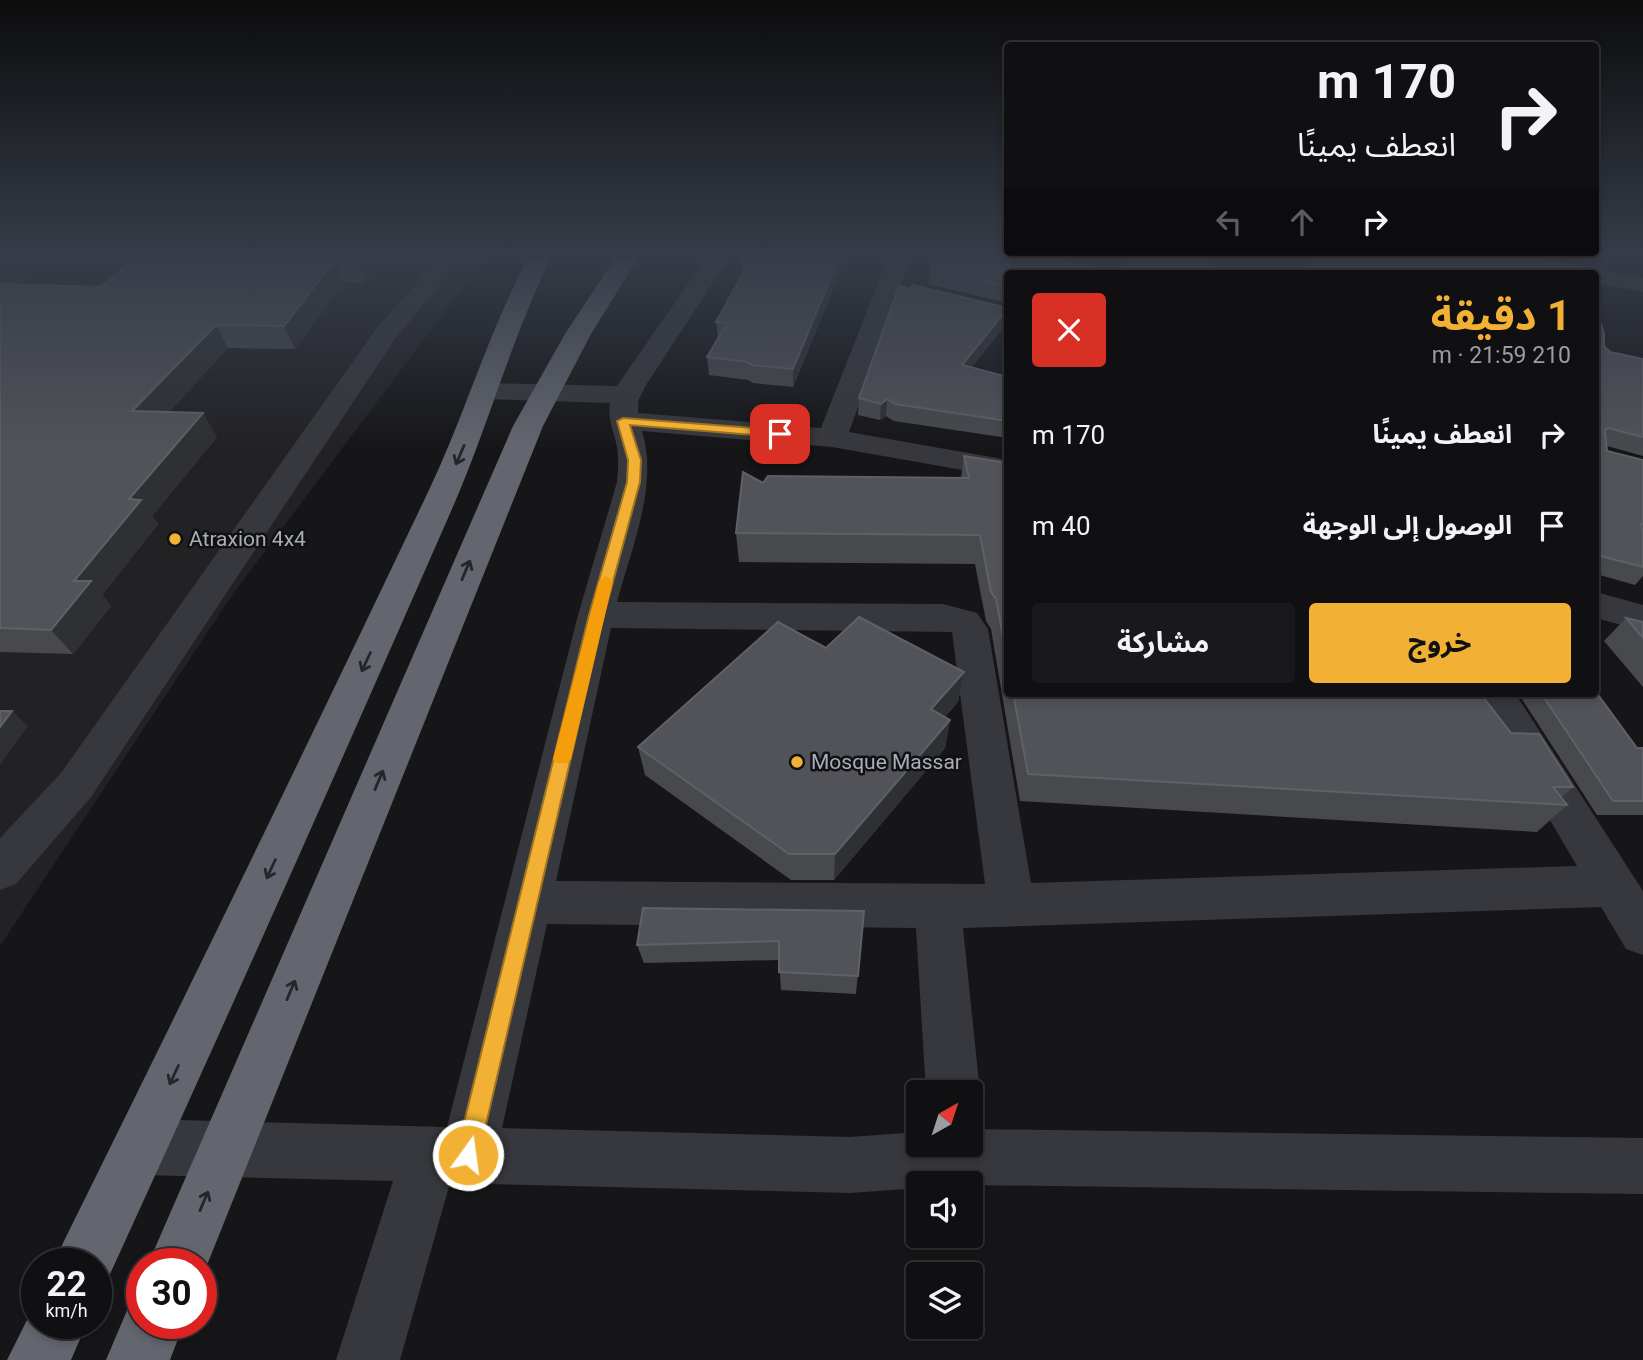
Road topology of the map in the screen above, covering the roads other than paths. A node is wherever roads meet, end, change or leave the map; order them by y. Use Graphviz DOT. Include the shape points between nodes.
graph roads {
  1 [pos="396,321"];
  2 [pos="510,321"];
  3 [pos="532,321"];
  4 [pos="564,321"];
  5 [pos="586,321"];
  6 [pos="678,321"];
  7 [pos="875,321"];
  8 [pos="484,391"];
  9 [pos="545,393"];
  10 [pos="624,408"];
  11 [pos="832,438"];
  12 [pos="1004,468"];
  13 [pos="1599,606"];
  14 [pos="596,615"];
  15 [pos="1643,618"];
  16 [pos="1496,697"];
  17 [pos="0,870"];
  18 [pos="1614,886"];
  19 [pos="528,902"];
  20 [pos="1011,904"];
  21 [pos="938,907"];
  22 [pos="1643,933"];
  23 [pos="952,1080"];
  24 [pos="140,1147"];
  25 [pos="226,1149"];
  26 [pos="984,1152"];
  27 [pos="449,1154"];
  28 [pos="913,1157"];
  29 [pos="1643,1167"];
  30 [pos="93,1248"];
  31 [pos="185,1248"];
  32 [pos="48,1339"];
  33 [pos="147,1339"];
  34 [pos="38,1360"];
  35 [pos="138,1360"];
  36 [pos="368,1360"];
  1 -- 17 [label="street" via="76,786"];
  2 -- 8 [label="highway"];
  3 -- 8 [label="highway"];
  4 -- 9 [label="highway"];
  5 -- 9 [label="highway"];
  6 -- 10 [label="street"];
  7 -- 11 [label="street"];
  8 -- 9 [label="street"];
  8 -- 24 [label="highway, one-way" via="447,485"];
  9 -- 10 [label="street"];
  25 -- 9 [label="highway, one-way" via="503,482"];
  10 -- 11 [label="street"];
  10 -- 14 [label="street" via="634,482"];
  11 -- 12 [label="street"];
  13 -- 15 [label="street"];
  14 -- 19 [label="street"];
  14 -- 20 [label="street" via="943,617 964,622 970,629"];
  16 -- 18 [label="street"];
  18 -- 20 [label="street"];
  18 -- 22 [label="street"];
  19 -- 21 [label="street"];
  19 -- 27 [label="street"];
  20 -- 21 [label="street"];
  21 -- 23 [label="street"];
  24 -- 25 [label="street"];
  24 -- 30 [label="highway"];
  25 -- 27 [label="street"];
  31 -- 25 [label="highway, one-way"];
  26 -- 29 [label="street"];
  27 -- 28 [label="street" via="850,1165"];
  27 -- 36 [label="street"];
  32 -- 34 [label="highway"];
  33 -- 35 [label="highway"];
}
